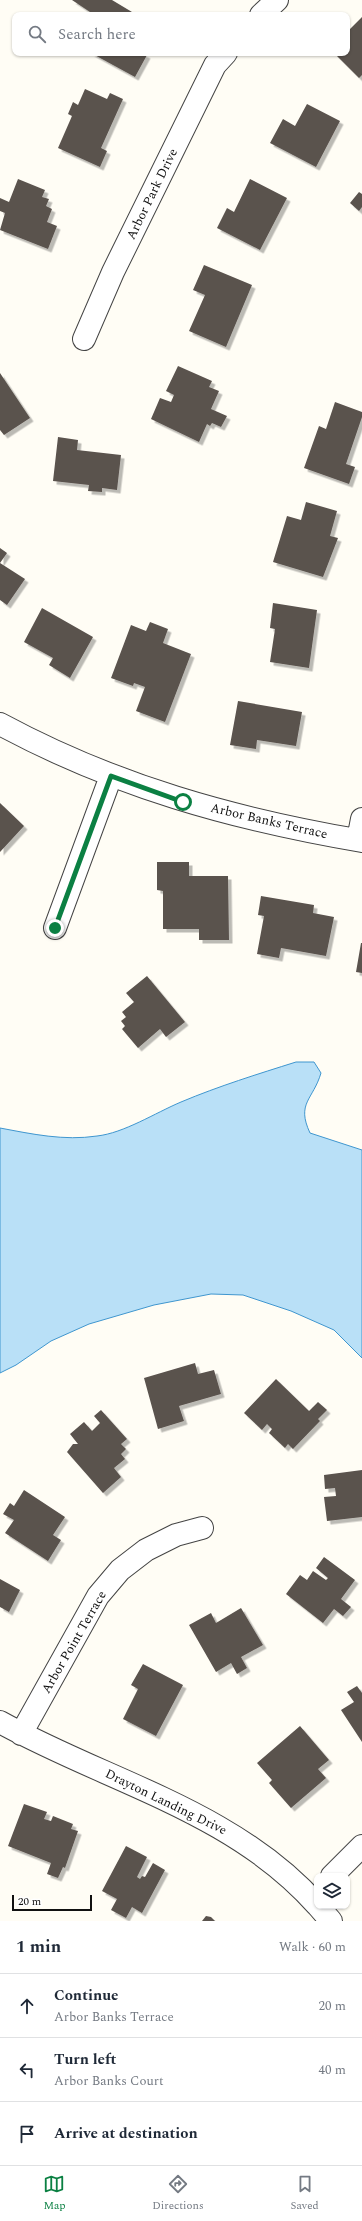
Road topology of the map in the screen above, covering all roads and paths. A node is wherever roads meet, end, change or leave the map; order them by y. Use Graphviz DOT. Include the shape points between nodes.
graph roads {
  1 [pos="277,0"];
  2 [pos="264,12"];
  3 [pos="224,56"];
  4 [pos="84,339"];
  5 [pos="0,724"];
  6 [pos="111,776"];
  7 [pos="362,819"];
  8 [pos="360,841"];
  9 [pos="55,928"];
  10 [pos="202,1528"];
  11 [pos="0,1722"];
  12 [pos="21,1734"];
  13 [pos="362,1846"];
  14 [pos="335,1873"];
  15 [pos="314,1900"];
  16 [pos="322,1909"];
  17 [pos="331,1921"];
  1 -- 2 [label="street"];
  3 -- 4 [label="street, Arbor Park Drive" via="208,79 113,272"];
  5 -- 6 [label="street, Arbor Banks Terrace" via="35,743"];
  6 -- 8 [label="street, Arbor Banks Terrace" via="183,802"];
  6 -- 9 [label="street"];
  7 -- 8 [label="street"];
  10 -- 12 [label="street, Arbor Point Terrace" via="176,1535 146,1550 120,1570 98,1596"];
  11 -- 12 [label="street, Drayton Landing Drive"];
  12 -- 15 [label="street, Drayton Landing Drive" via="134,1785 233,1835 273,1863"];
  13 -- 14 [label="street"];
  16 -- 17 [label="street, Drayton Landing Drive"];
}
